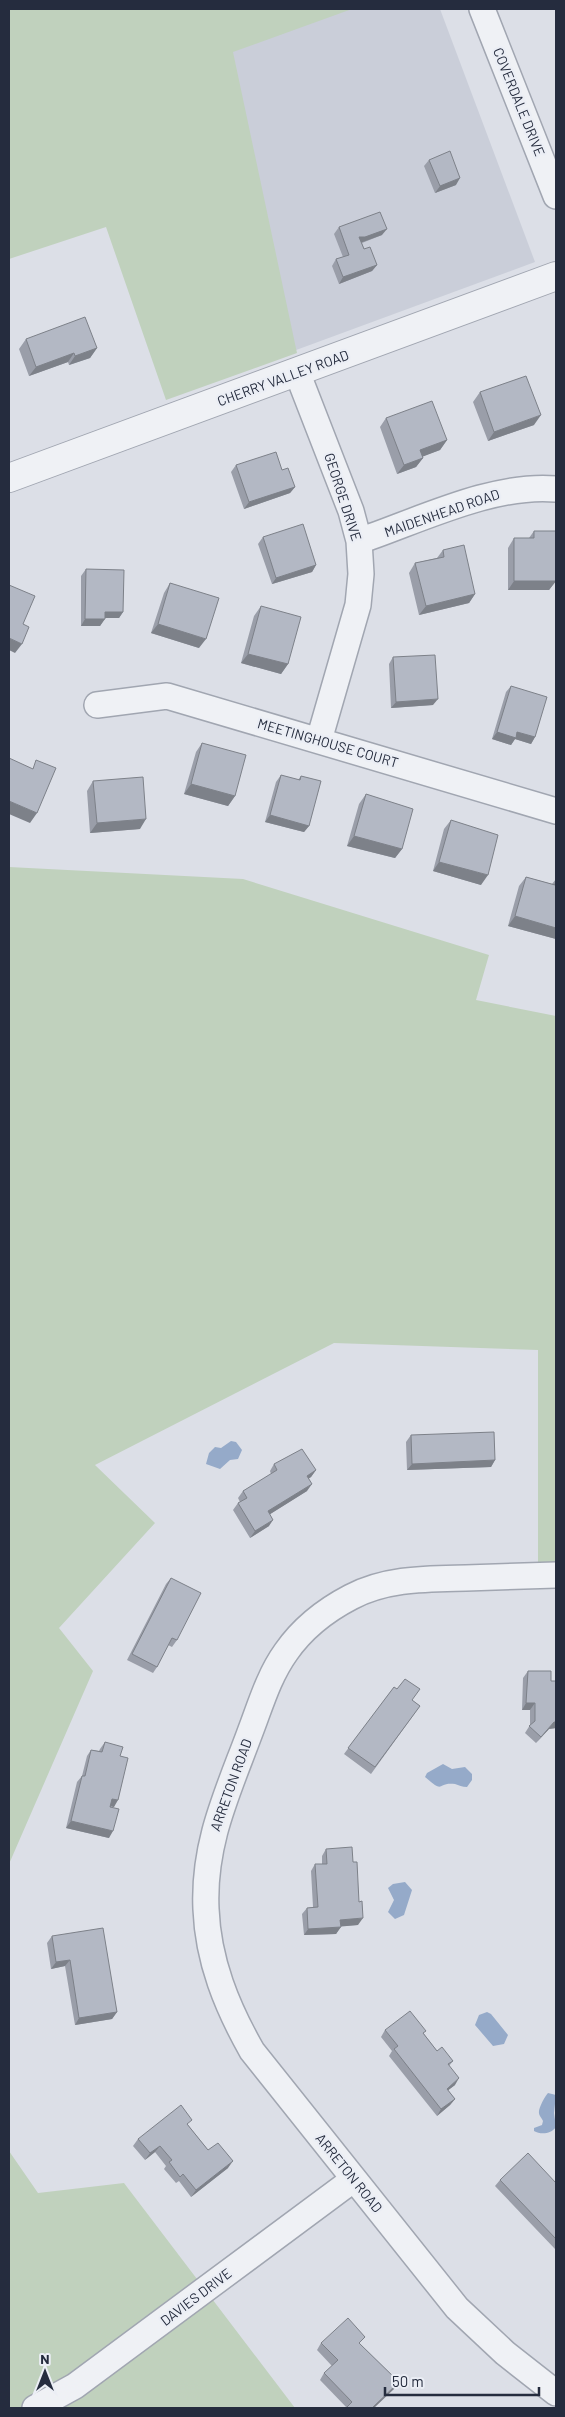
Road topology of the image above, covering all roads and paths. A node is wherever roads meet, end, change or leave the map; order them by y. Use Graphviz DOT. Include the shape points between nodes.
graph roads {
  1 [pos="482,9"];
  2 [pos="556,196"];
  3 [pos="556,276"];
  4 [pos="298,372"];
  5 [pos="9,478"];
  6 [pos="556,489"];
  7 [pos="359,541"];
  8 [pos="97,705"];
  9 [pos="320,740"];
  10 [pos="556,811"];
  11 [pos="556,1575"];
  12 [pos="354,2179"];
  13 [pos="556,2393"];
  14 [pos="35,2408"];
  1 -- 2 [label="street, COVERDALE DRIVE"];
  3 -- 4 [label="street, CHERRY VALLEY ROAD"];
  4 -- 5 [label="street, CHERRY VALLEY ROAD"];
  4 -- 7 [label="street, GEORGE DRIVE" via="351,511"];
  6 -- 7 [label="street, MAIDENHEAD ROAD" via="526,488 497,492"];
  7 -- 9 [label="street, GEORGE DRIVE" via="361,574 358,605"];
  8 -- 9 [label="street, MEETINGHOUSE COURT" via="167,696"];
  9 -- 10 [label="street, MEETINGHOUSE COURT"];
  11 -- 12 [label="street, ARRETON ROAD" via="411,1579 381,1585 352,1596 326,1612 305,1629 286,1652 269,1681 213,1830 206,1869 209,1942 217,1976 233,2017 263,2066"];
  12 -- 13 [label="street, ARRETON ROAD" via="457,2308"];
  12 -- 14 [label="street, DAVIES DRIVE" via="75,2386"];
}
